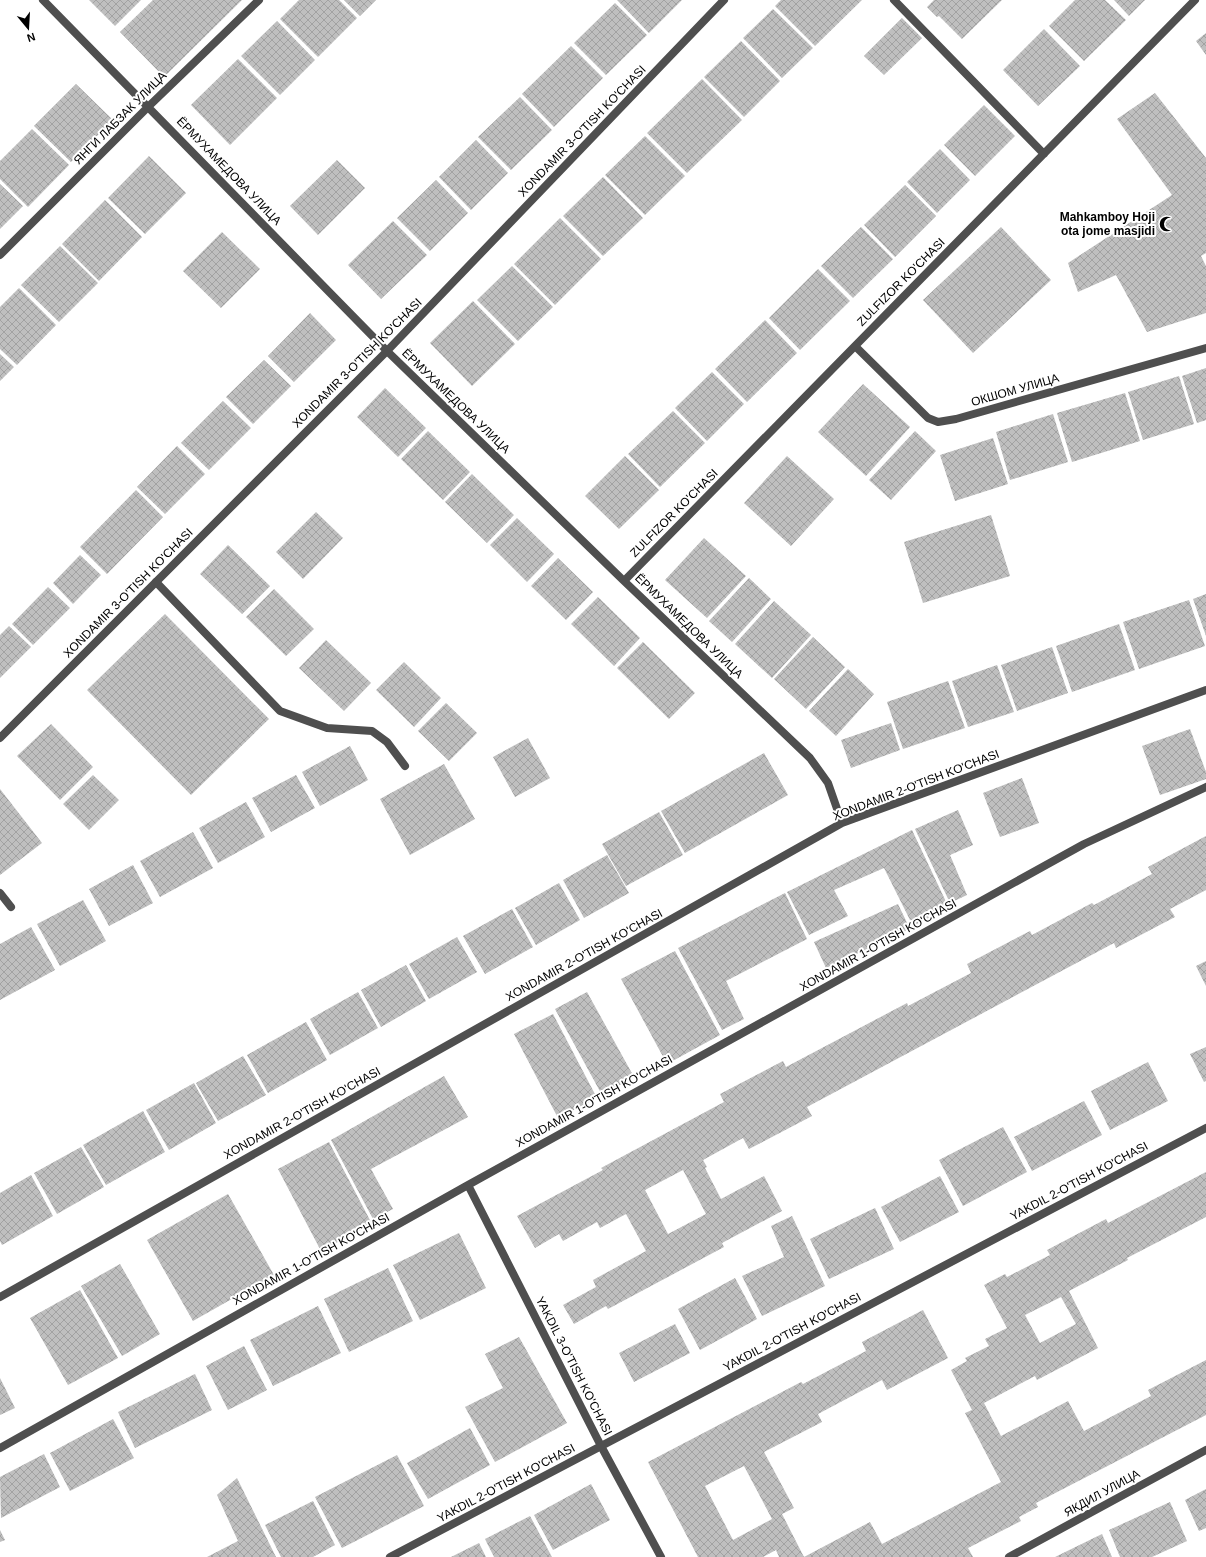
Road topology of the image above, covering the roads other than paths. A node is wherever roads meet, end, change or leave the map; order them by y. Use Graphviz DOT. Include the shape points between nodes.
graph roads {
  1 [pos="43,0"];
  2 [pos="260,0"];
  3 [pos="724,0"];
  4 [pos="894,0"];
  5 [pos="1196,0"];
  6 [pos="149,106"];
  7 [pos="1044,154"];
  8 [pos="0,254"];
  9 [pos="855,346"];
  10 [pos="1206,348"];
  11 [pos="387,351"];
  12 [pos="624,581"];
  13 [pos="156,582"];
  14 [pos="1206,690"];
  15 [pos="0,738"];
  16 [pos="405,766"];
  17 [pos="1206,787"];
  18 [pos="842,823"];
  19 [pos="0,893"];
  20 [pos="11,907"];
  21 [pos="1206,1128"];
  22 [pos="468,1185"];
  23 [pos="0,1296"];
  24 [pos="601,1446"];
  25 [pos="0,1448"];
  26 [pos="1206,1450"];
  27 [pos="390,1557"];
  28 [pos="662,1557"];
  29 [pos="1008,1557"];
  1 -- 6 [label="street, ЁРМУХАМЕДОВА УЛИЦА"];
  2 -- 6 [label="street, ЯНГИ ЛАБЗАК УЛИЦА"];
  3 -- 11 [label="street, XONDAMIR 3-O'TISH KO'CHASI"];
  4 -- 7 [label="street"];
  5 -- 7 [label="street, ZULFIZOR KO'CHASI"];
  6 -- 8 [label="street, ЯНГИ ЛАБЗАК УЛИЦА"];
  6 -- 11 [label="street, ЁРМУХАМЕДОВА УЛИЦА"];
  7 -- 9 [label="street, ZULFIZOR KO'CHASI"];
  9 -- 10 [label="street, ОКШОМ УЛИЦА" via="928,418 938,422"];
  9 -- 12 [label="street, ZULFIZOR KO'CHASI"];
  11 -- 12 [label="street, ЁРМУХАМЕДОВА УЛИЦА"];
  11 -- 13 [label="street, XONDAMIR 3-O'TISH KO'CHASI"];
  12 -- 18 [label="street, ЁРМУХАМЕДОВА УЛИЦА" via="810,758 828,783"];
  13 -- 15 [label="street, XONDAMIR 3-O'TISH KO'CHASI"];
  13 -- 16 [label="street" via="280,711 327,728 372,731 387,742"];
  14 -- 18 [label="street, XONDAMIR 2-O'TISH KO'CHASI"];
  17 -- 22 [label="street, XONDAMIR 1-O'TISH KO'CHASI" via="1084,844"];
  18 -- 23 [label="street, XONDAMIR 2-O'TISH KO'CHASI"];
  19 -- 20 [label="street"];
  21 -- 24 [label="street, YAKDIL 2-O'TISH KO'CHASI"];
  22 -- 24 [label="street, YAKDIL 3-O'TISH KO'CHASI"];
  22 -- 25 [label="street, XONDAMIR 1-O'TISH KO'CHASI"];
  24 -- 27 [label="street, YAKDIL 2-O'TISH KO'CHASI"];
  24 -- 28 [label="street, YAKDIL 3-O'TISH KO'CHASI"];
  26 -- 29 [label="street, ЯКДИЛ УЛИЦА"];
}
